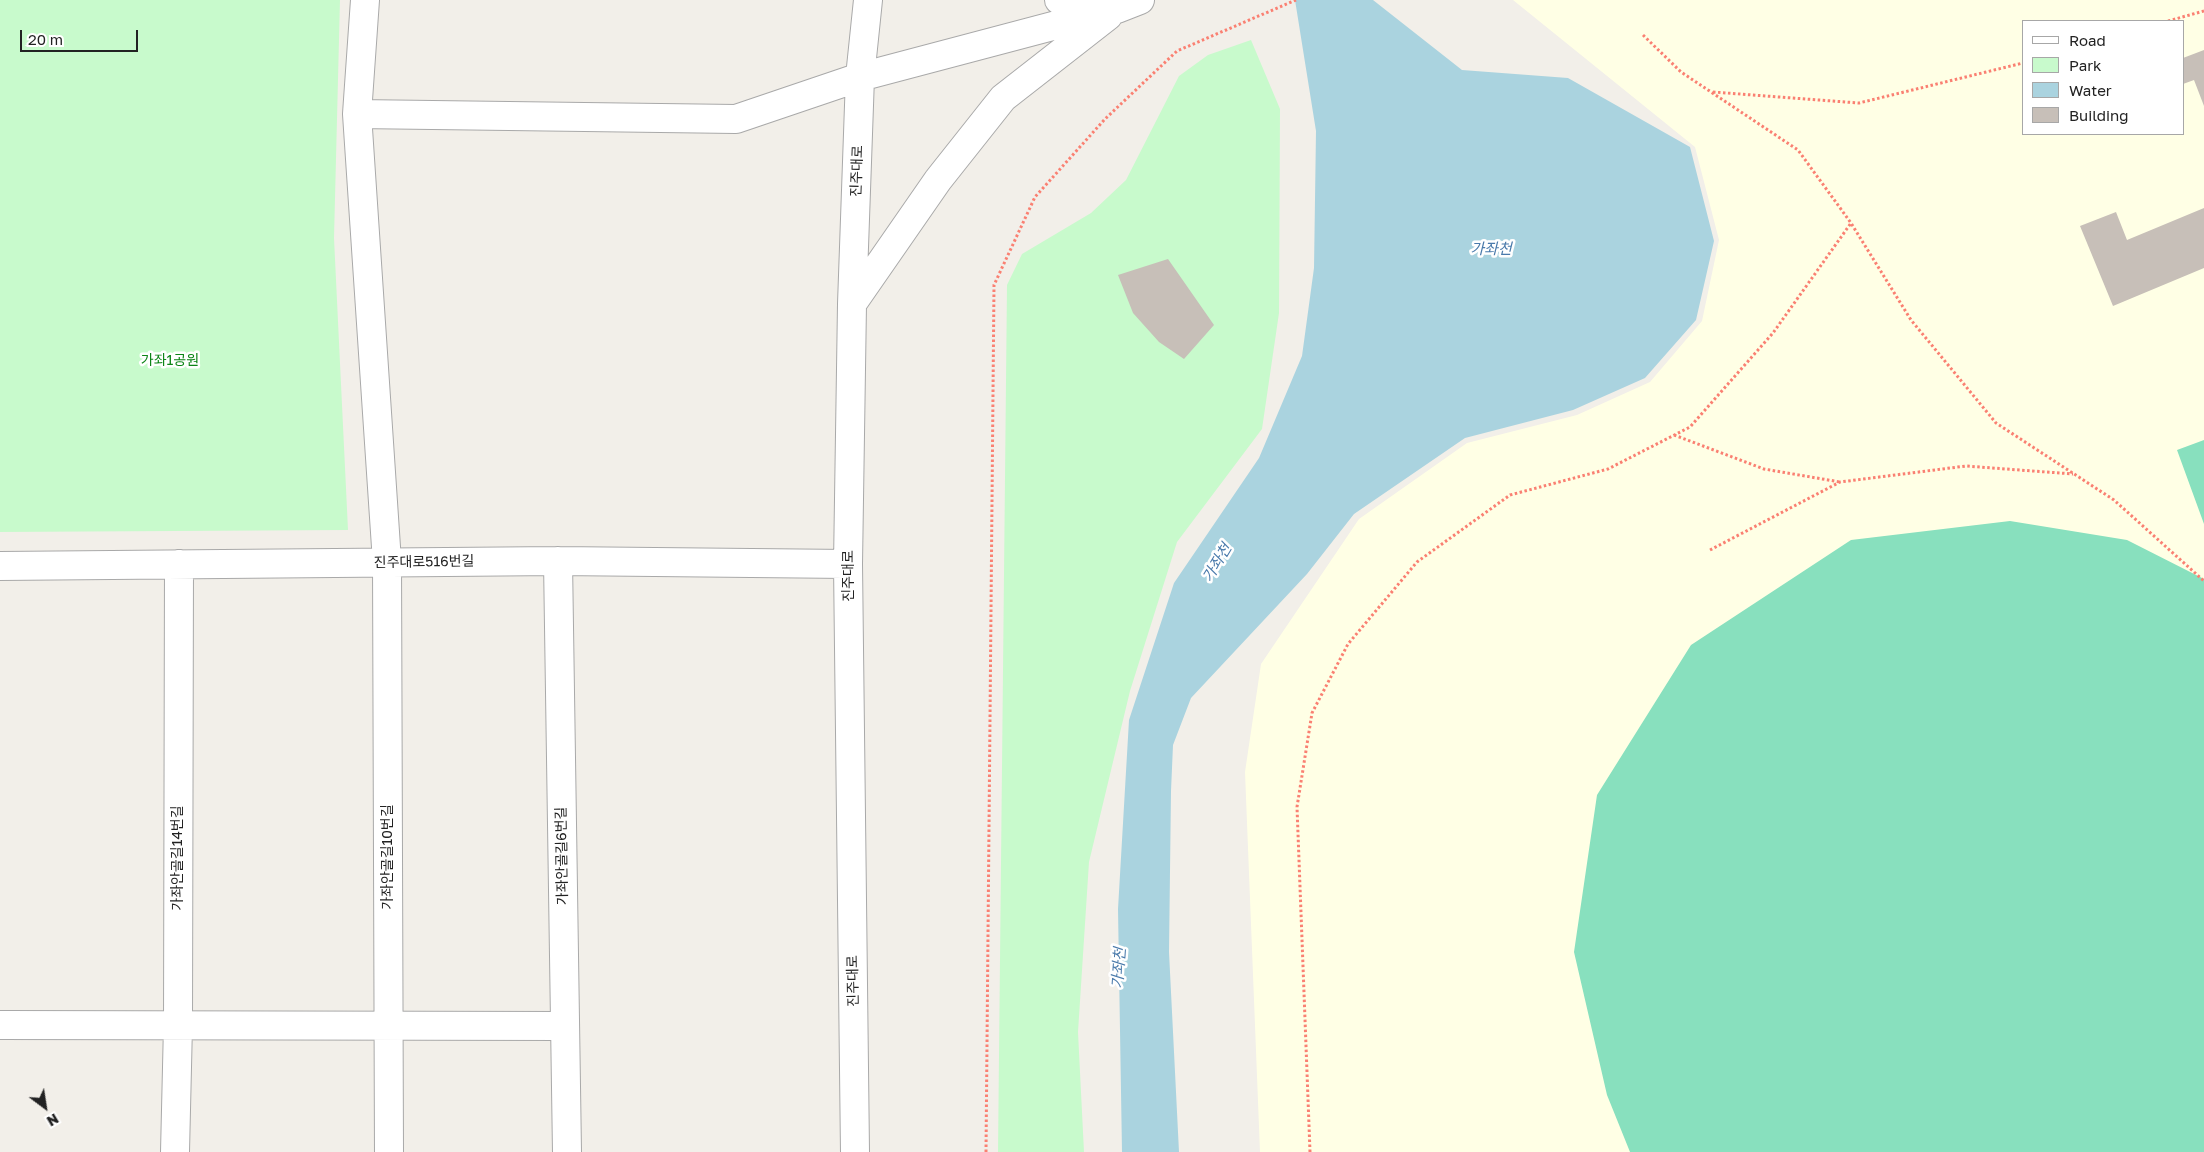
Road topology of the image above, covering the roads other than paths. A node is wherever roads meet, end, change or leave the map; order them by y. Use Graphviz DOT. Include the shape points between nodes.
graph roads {
  1 [pos="365,0"];
  2 [pos="868,0"];
  3 [pos="1059,0"];
  4 [pos="1129,4"];
  5 [pos="860,77"];
  6 [pos="357,114"];
  7 [pos="852,304"];
  8 [pos="558,561"];
  9 [pos="387,562"];
  10 [pos="179,564"];
  11 [pos="848,564"];
  12 [pos="0,566"];
  13 [pos="0,1025"];
  14 [pos="178,1026"];
  15 [pos="388,1026"];
  16 [pos="565,1026"];
  17 [pos="175,1152"];
  18 [pos="389,1152"];
  19 [pos="567,1152"];
  20 [pos="855,1152"];
  1 -- 6 [label="street, 가좌안골길10번길"];
  2 -- 5 [label="street, 진주대로"];
  3 -- 4 [label="street"];
  4 -- 5 [label="street"];
  4 -- 7 [label="street" via="1004,98 938,180"];
  5 -- 6 [label="street" via="736,119"];
  5 -- 7 [label="street, 진주대로"];
  6 -- 9 [label="street, 가좌안골길10번길"];
  7 -- 11 [label="street, 진주대로"];
  8 -- 9 [label="street, 진주대로516번길"];
  8 -- 11 [label="street, 진주대로516번길"];
  8 -- 16 [label="street, 가좌안골길6번길"];
  9 -- 10 [label="street, 진주대로516번길"];
  9 -- 15 [label="street, 가좌안골길10번길"];
  10 -- 12 [label="street, 진주대로516번길"];
  10 -- 14 [label="street, 가좌안골길14번길"];
  11 -- 20 [label="street, 진주대로"];
  13 -- 14 [label="street"];
  14 -- 15 [label="street"];
  14 -- 17 [label="street, 가좌안골길14번길"];
  15 -- 16 [label="street"];
  15 -- 18 [label="street, 가좌안골길10번길"];
  16 -- 19 [label="street, 가좌안골길6번길"];
}
